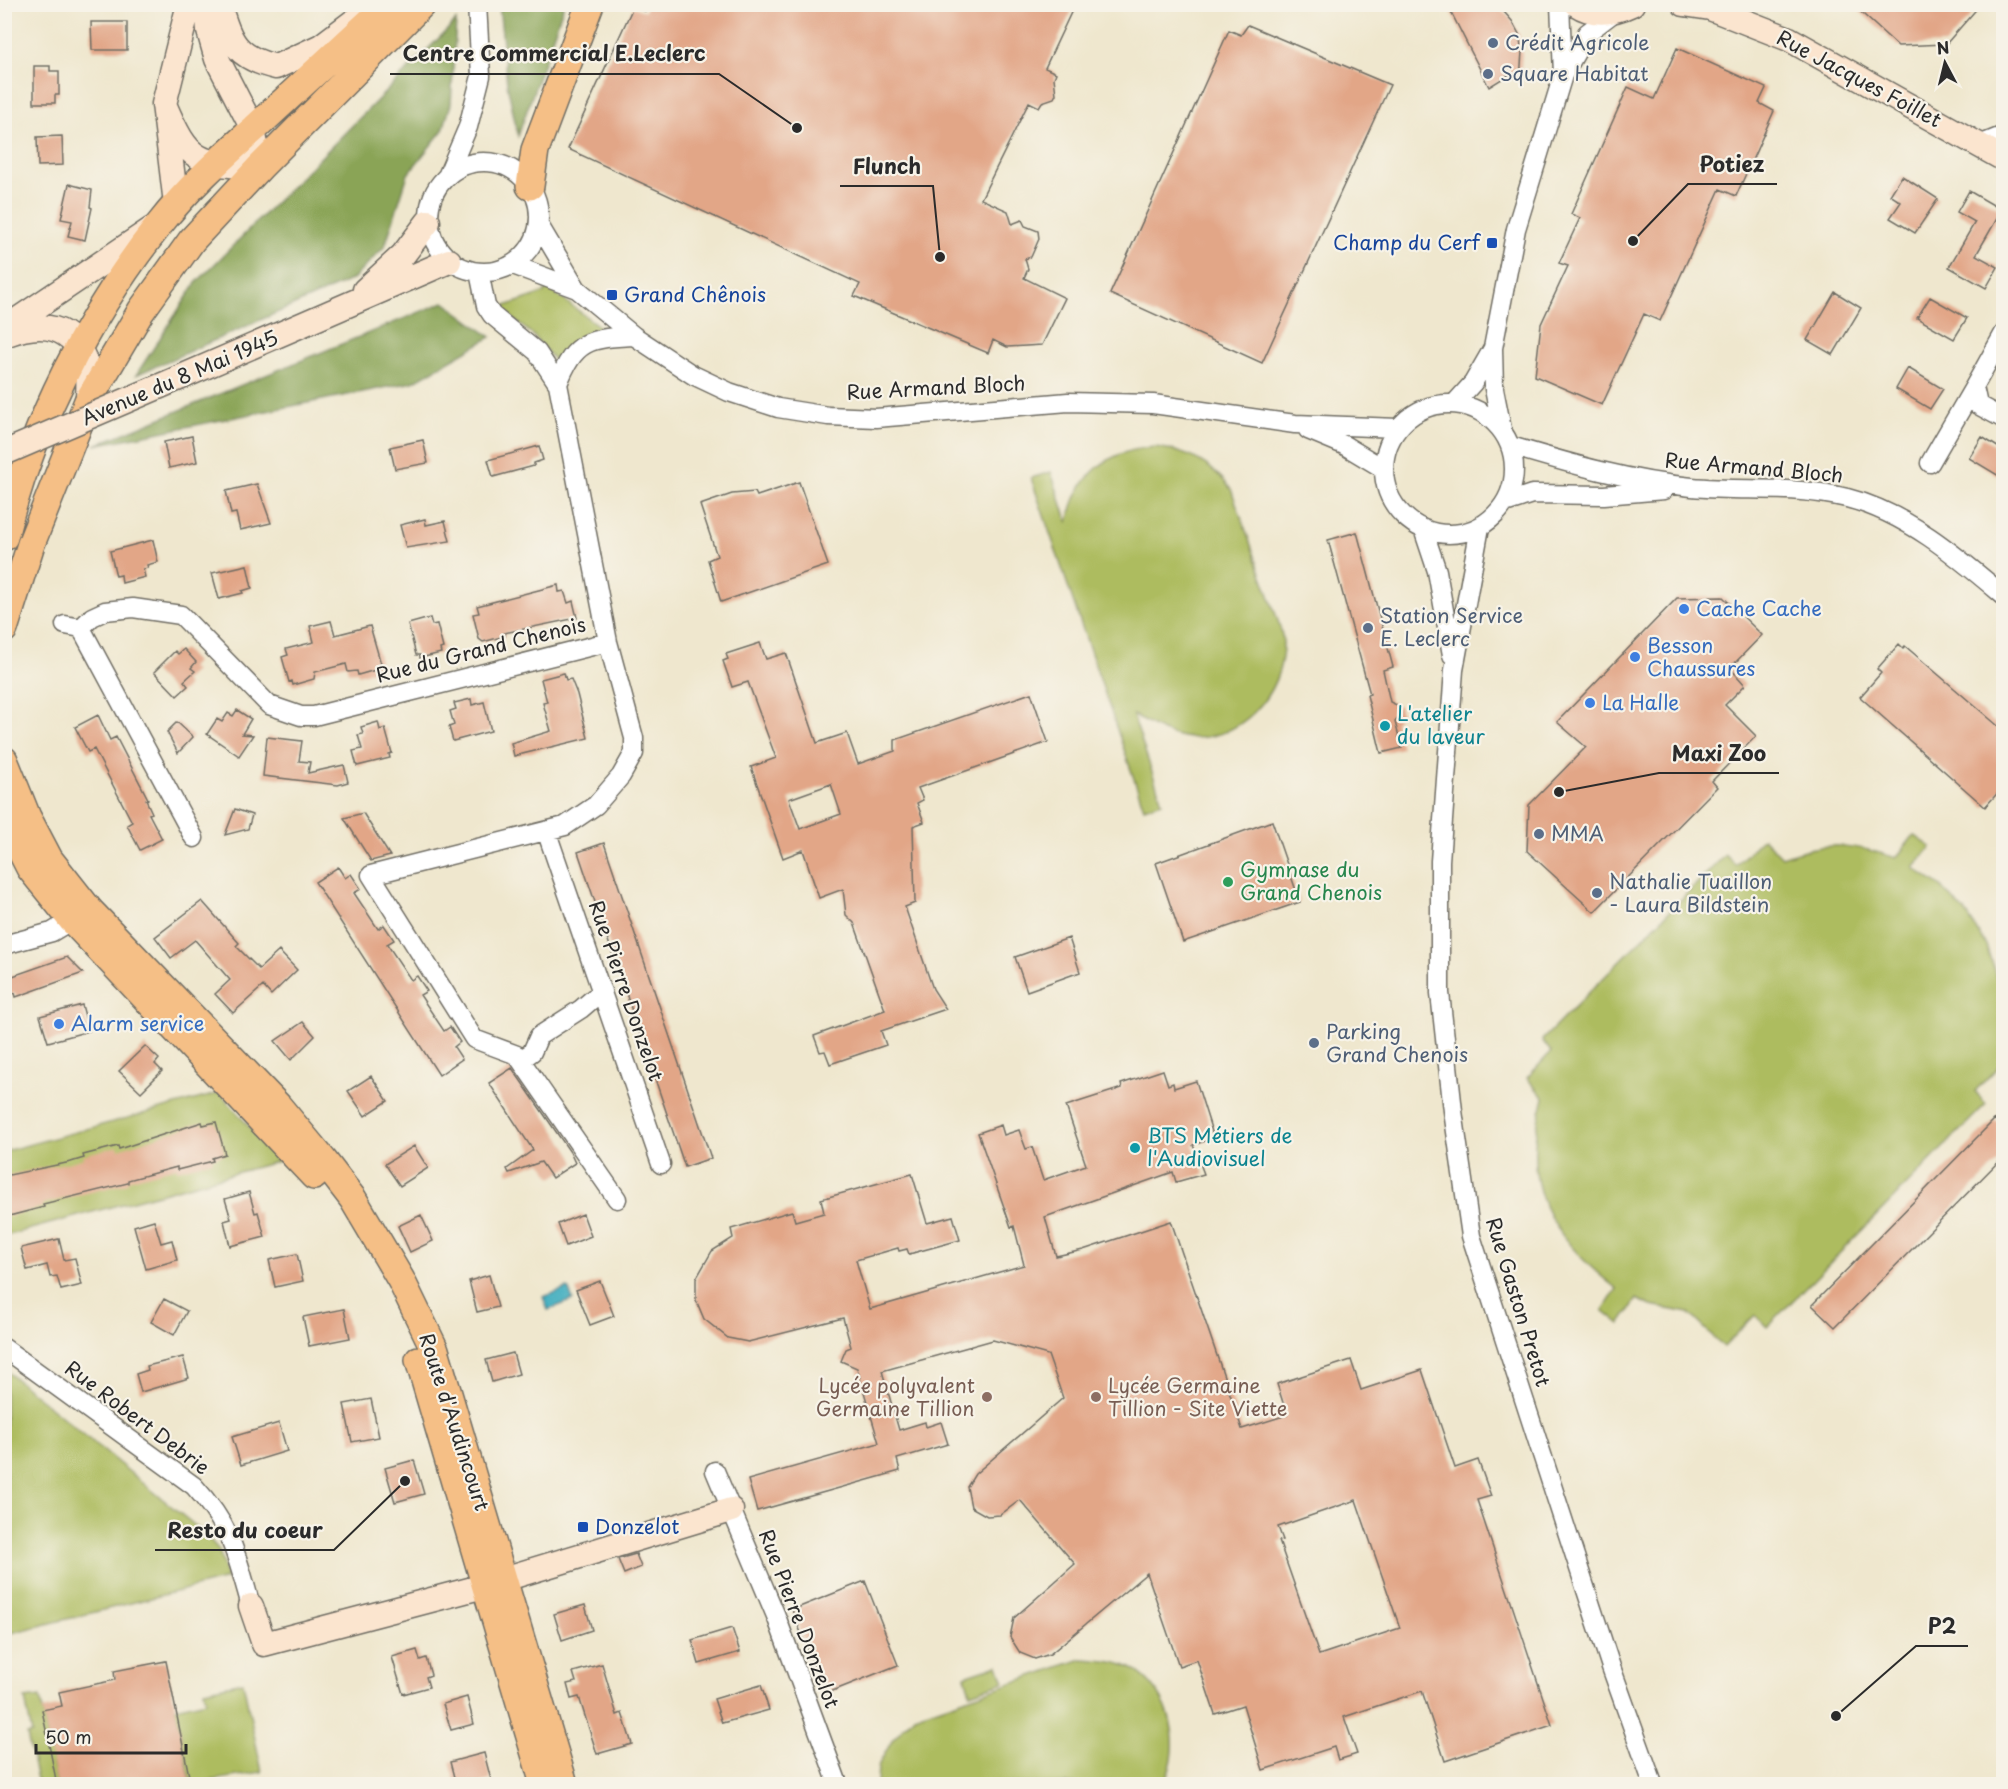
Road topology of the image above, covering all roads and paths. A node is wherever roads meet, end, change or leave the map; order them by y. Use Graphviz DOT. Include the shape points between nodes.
graph roads {
  1 [pos="189,4"];
  2 [pos="207,4"];
  3 [pos="219,4"];
  4 [pos="376,4"];
  5 [pos="389,4"];
  6 [pos="422,4"];
  7 [pos="477,4"];
  8 [pos="590,4"];
  9 [pos="1560,4"];
  10 [pos="1576,4"];
  11 [pos="1684,4"];
  12 [pos="1629,6"];
  13 [pos="1707,6"];
  14 [pos="1563,75"];
  15 [pos="164,104"];
  16 [pos="254,129"];
  17 [pos="2004,135"];
  18 [pos="1979,145"];
  19 [pos="2004,159"];
  20 [pos="214,165"];
  21 [pos="260,167"];
  22 [pos="448,174"];
  23 [pos="530,186"];
  24 [pos="176,204"];
  25 [pos="428,222"];
  26 [pos="159,224"];
  27 [pos="539,225"];
  28 [pos="449,261"];
  29 [pos="513,265"];
  30 [pos="479,272"];
  31 [pos="576,289"];
  32 [pos="355,300"];
  33 [pos="4,329"];
  34 [pos="2004,333"];
  35 [pos="4,335"];
  36 [pos="634,336"];
  37 [pos="1493,348"];
  38 [pos="79,349"];
  39 [pos="558,384"];
  40 [pos="1974,387"];
  41 [pos="88,401"];
  42 [pos="1454,404"];
  43 [pos="2004,419"];
  44 [pos="1295,424"];
  45 [pos="1398,428"];
  46 [pos="1506,437"];
  47 [pos="4,453"];
  48 [pos="1930,463"];
  49 [pos="1384,469"];
  50 [pos="1694,487"];
  51 [pos="1505,503"];
  52 [pos="1480,527"];
  53 [pos="1423,529"];
  54 [pos="4,537"];
  55 [pos="2004,596"];
  56 [pos="4,629"];
  57 [pos="608,642"];
  58 [pos="1454,670"];
  59 [pos="4,760"];
  60 [pos="4,817"];
  61 [pos="547,833"];
  62 [pos="194,838"];
  63 [pos="72,920"];
  64 [pos="4,945"];
  65 [pos="602,991"];
  66 [pos="521,1060"];
  67 [pos="661,1164"];
  68 [pos="617,1199"];
  69 [pos="4,1348"];
  70 [pos="715,1471"];
  71 [pos="731,1510"];
  72 [pos="494,1582"];
  73 [pos="251,1606"];
  74 [pos="544,1785"];
  75 [pos="564,1785"];
  76 [pos="838,1785"];
  77 [pos="1653,1785"];
  1 -- 15 [label="street"];
  2 -- 16 [label="street" via="217,59"];
  3 -- 4 [label="street" via="234,46 245,56 276,67 321,46"];
  5 -- 16 [label="main road"];
  6 -- 21 [label="main road"];
  7 -- 22 [label="street" via="481,76 468,127"];
  8 -- 23 [label="main road" via="536,150"];
  9 -- 14 [label="street"];
  10 -- 12 [label="street" via="1599,13"];
  11 -- 13 [label="street, Rue Jacques Foillet"];
  12 -- 14 [label="street" via="1587,33"];
  13 -- 18 [label="street, Rue Jacques Foillet" via="1789,39"];
  14 -- 37 [label="street" via="1516,229"];
  15 -- 20 [label="street" via="184,146"];
  15 -- 24 [label="street"];
  16 -- 20 [label="main road"];
  16 -- 21 [label="street"];
  17 -- 18 [label="street"];
  18 -- 19 [label="street, Rue Jacques Foillet"];
  20 -- 21 [label="street"];
  20 -- 24 [label="main road"];
  21 -- 41 [label="main road" via="192,240 141,310"];
  22 -- 23 [label="street" via="480,161 499,163 517,172"];
  22 -- 25 [label="street" via="429,204"];
  23 -- 27 [label="street" via="540,211"];
  24 -- 26 [label="main road"];
  25 -- 28 [label="street" via="435,243"];
  25 -- 32 [label="street, Avenue du 8 Mai 1945" via="403,255"];
  26 -- 33 [label="street"];
  26 -- 38 [label="main road"];
  27 -- 29 [label="street" via="526,254"];
  27 -- 31 [label="street, Rue Armand Bloch"];
  28 -- 30 [label="street"];
  28 -- 32 [label="street, Avenue du 8 Mai 1945"];
  29 -- 30 [label="street"];
  29 -- 31 [label="street, Rue Armand Bloch"];
  30 -- 39 [label="street, Rue du Grand Chenois" via="486,306 492,315 537,352"];
  31 -- 36 [label="street, Rue Armand Bloch"];
  32 -- 47 [label="street, Avenue du 8 Mai 1945, bridge"];
  34 -- 40 [label="street"];
  35 -- 38 [label="street" via="24,327 53,327"];
  36 -- 39 [label="street" via="605,338 578,350 566,361"];
  36 -- 44 [label="street, Rue Armand Bloch" via="693,375 729,392 778,408 828,416 876,417 1068,402 1153,404"];
  37 -- 42 [label="street" via="1473,382"];
  37 -- 46 [label="street" via="1494,389"];
  38 -- 41 [label="street" via="87,365"];
  38 -- 54 [label="main road" via="22,474"];
  39 -- 57 [label="street, Rue du Grand Chenois"];
  40 -- 43 [label="street" via="1978,405"];
  40 -- 48 [label="street"];
  41 -- 56 [label="main road" via="31,544"];
  42 -- 45 [label="street" via="1421,410"];
  42 -- 46 [label="street" via="1488,416"];
  44 -- 45 [label="street, Rue Armand Bloch"];
  44 -- 49 [label="street, Rue Armand Bloch" via="1353,449"];
  45 -- 49 [label="street" via="1388,448"];
  46 -- 50 [label="street, Rue Armand Bloch" via="1587,469"];
  46 -- 51 [label="street" via="1515,465 1513,485"];
  49 -- 53 [label="street" via="1395,505"];
  50 -- 51 [label="street" via="1604,495 1532,494"];
  50 -- 55 [label="street, Rue Armand Bloch" via="1765,487 1848,498 1909,525 1957,556"];
  51 -- 52 [label="street"];
  52 -- 53 [label="street" via="1442,534"];
  52 -- 58 [label="street, Rue Gaston Pretot"];
  53 -- 58 [label="street, Rue Gaston Pretot" via="1437,571"];
  57 -- 61 [label="street" via="634,738 634,753 621,776 596,805"];
  57 -- 62 [label="street, Rue du Grand Chenois" via="314,716 301,716 269,705 181,615 133,608 105,611 92,617 73,627"];
  58 -- 77 [label="street, Rue Gaston Pretot" via="1440,861 1440,993 1471,1236"];
  59 -- 72 [label="main road, Route d'Audincourt" via="49,859 90,911 278,1106 353,1198 401,1280 435,1350"];
  60 -- 63 [label="main road, Route d'Audincourt" via="30,868"];
  61 -- 65 [label="street, Rue Pierre Donzelot"];
  61 -- 66 [label="street" via="371,875 474,1039"];
  63 -- 64 [label="street" via="52,932"];
  63 -- 72 [label="main road, Route d'Audincourt" via="310,1170 344,1219 386,1289 418,1357"];
  65 -- 66 [label="street" via="539,1036 532,1052"];
  65 -- 67 [label="street, Rue Pierre Donzelot"];
  66 -- 68 [label="street"];
  69 -- 73 [label="street, Rue Robert Debrie" via="194,1486 217,1511 231,1536"];
  70 -- 71 [label="street, Rue Pierre Donzelot"];
  71 -- 72 [label="street"];
  71 -- 76 [label="street, Rue Pierre Donzelot" via="776,1616"];
  72 -- 73 [label="street" via="264,1644"];
  72 -- 74 [label="main road, Route d'Audincourt"];
  72 -- 75 [label="main road, Route d'Audincourt"];
}
